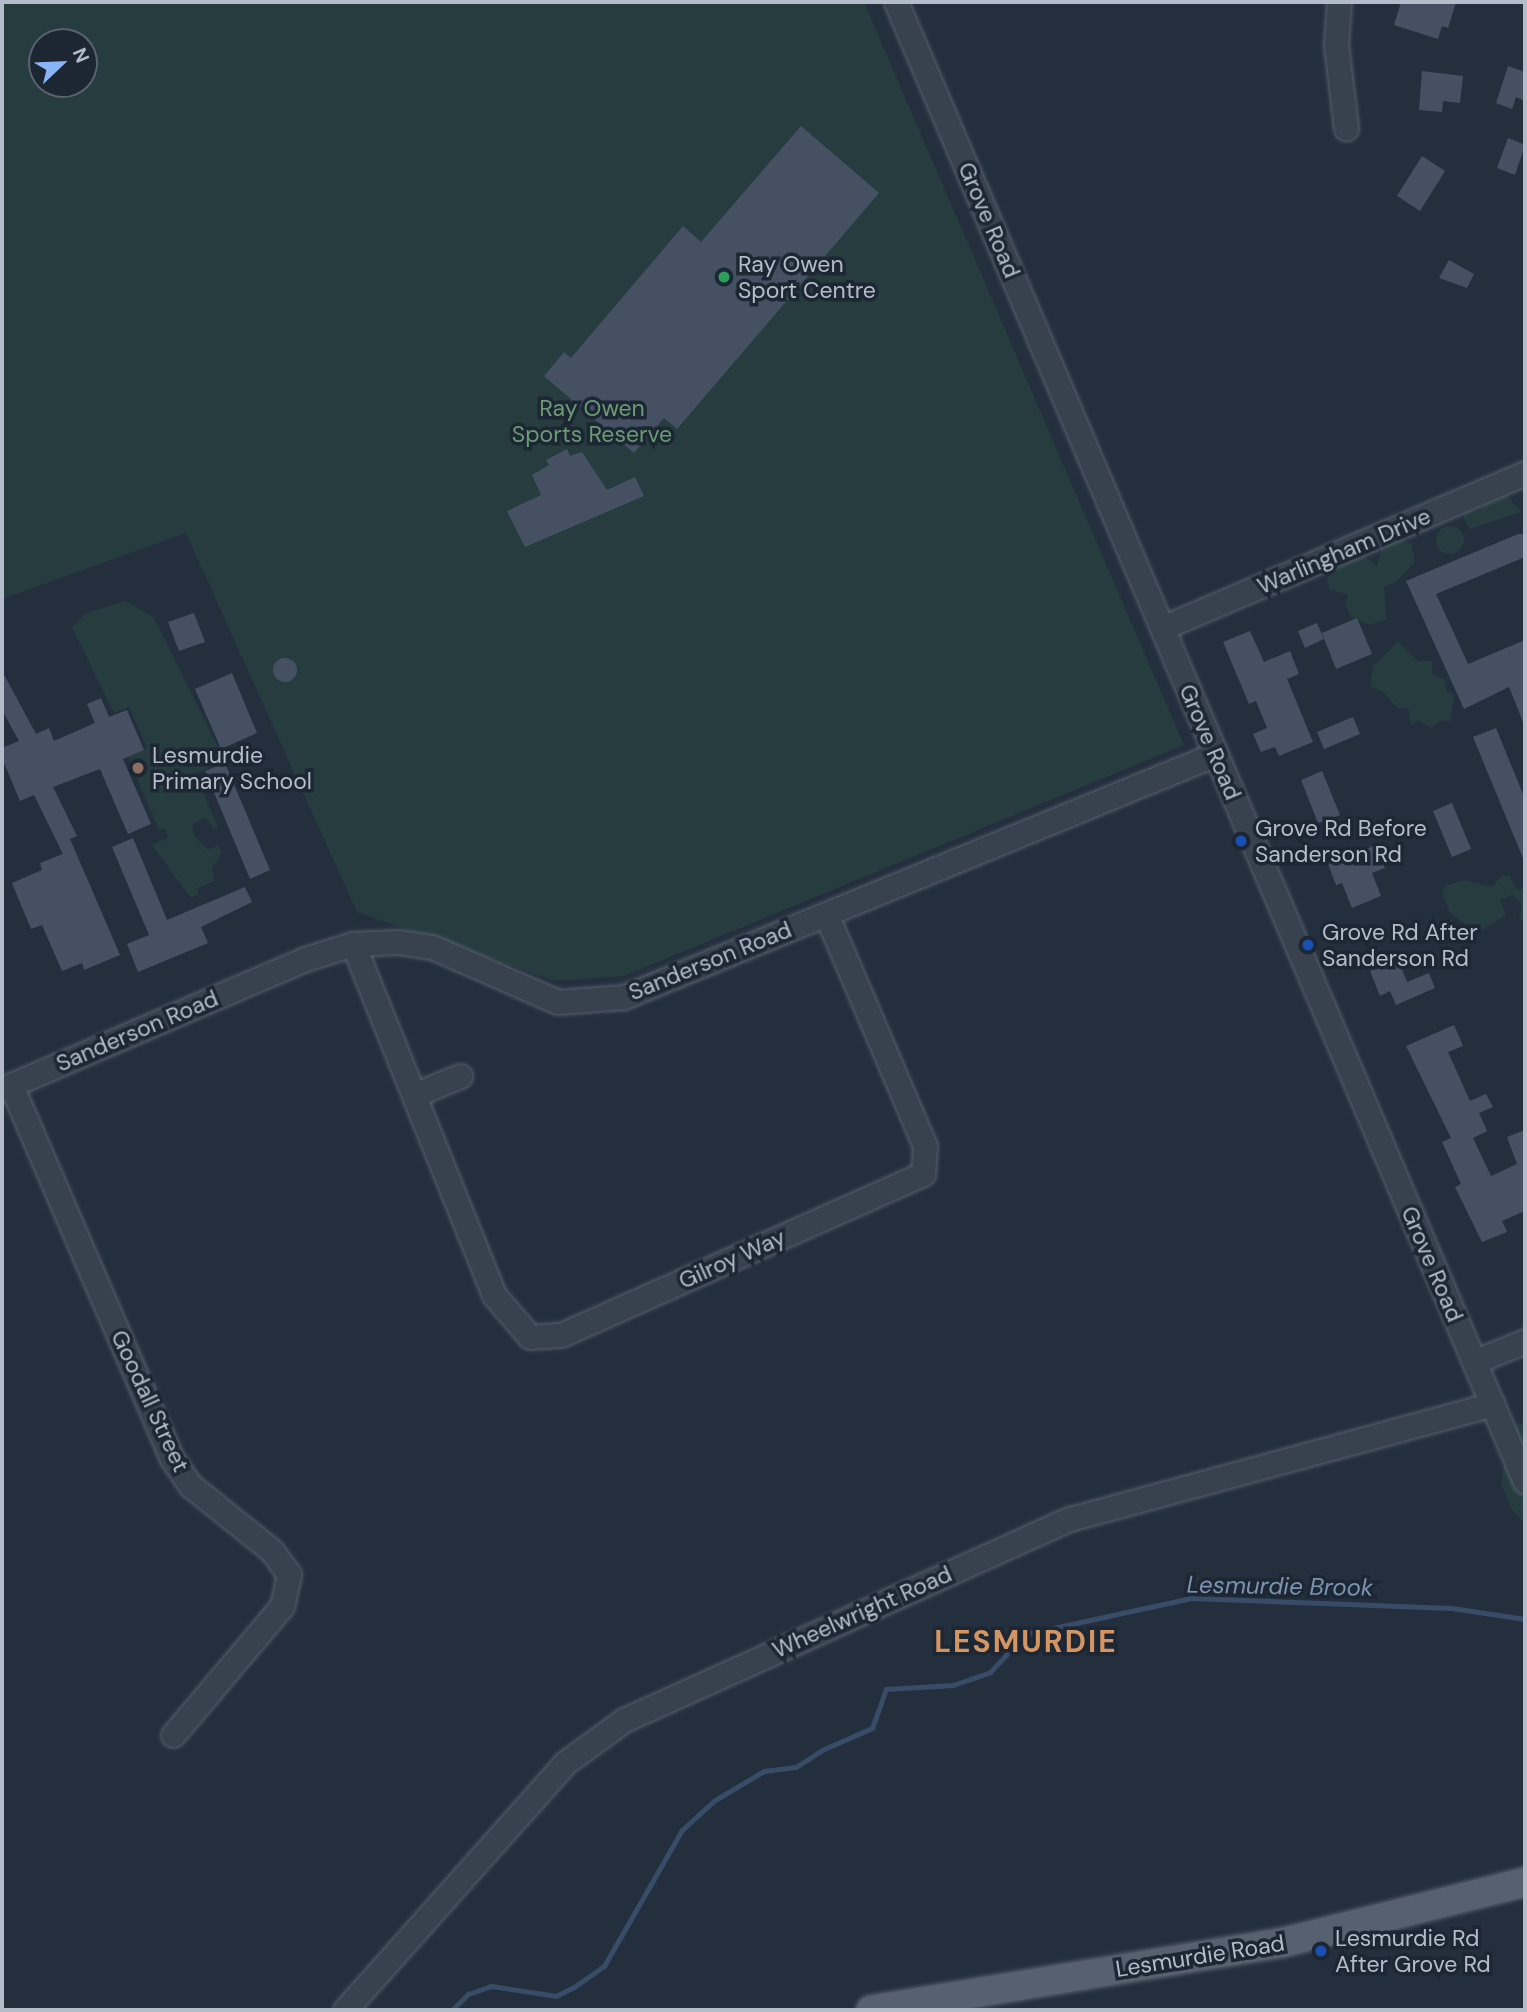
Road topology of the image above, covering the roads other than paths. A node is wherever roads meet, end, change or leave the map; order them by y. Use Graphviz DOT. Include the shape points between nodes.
graph roads {
  1 [pos="897,2"];
  2 [pos="1339,2"];
  3 [pos="1346,128"];
  4 [pos="1525,473"];
  5 [pos="1162,628"];
  6 [pos="1216,754"];
  7 [pos="826,914"];
  8 [pos="353,944"];
  9 [pos="460,1076"];
  10 [pos="6,1087"];
  11 [pos="414,1095"];
  12 [pos="1525,1341"];
  13 [pos="1474,1362"];
  14 [pos="1493,1404"];
  15 [pos="1525,1482"];
  16 [pos="173,1735"];
  17 [pos="1525,1882"];
  18 [pos="345,2010"];
  19 [pos="871,2010"];
  1 -- 5 [label="street, Grove Road"];
  2 -- 3 [label="street" via="1336,45"];
  4 -- 5 [label="street, Warlingham Drive"];
  5 -- 6 [label="street, Grove Road"];
  6 -- 7 [label="street, Sanderson Road"];
  6 -- 13 [label="street, Grove Road"];
  7 -- 8 [label="street, Sanderson Road" via="624,997 558,1002 432,947 399,942"];
  7 -- 11 [label="street, Gilroy Way" via="925,1146 923,1174 573,1329 530,1336 494,1295"];
  8 -- 10 [label="street, Sanderson Road" via="305,959"];
  8 -- 11 [label="street, Gilroy Way"];
  9 -- 11 [label="street"];
  10 -- 16 [label="street, Goodall Street" via="171,1457 190,1485 272,1551 289,1574 282,1606"];
  12 -- 13 [label="street"];
  13 -- 14 [label="street, Grove Road"];
  14 -- 15 [label="street, Grove Road"];
  14 -- 18 [label="street, Wheelwright Road" via="1070,1519 624,1720 565,1763"];
  17 -- 19 [label="main road, Lesmurdie Road" via="1294,1941"];
}
